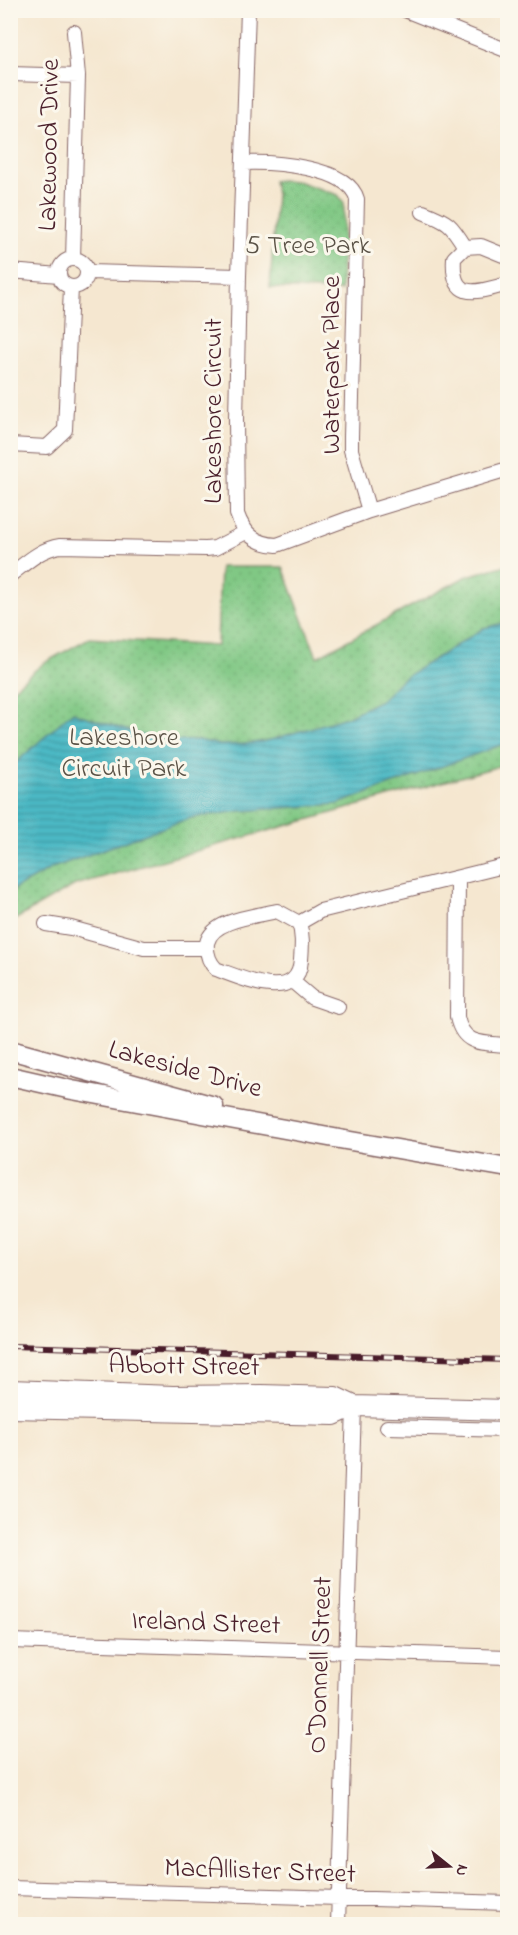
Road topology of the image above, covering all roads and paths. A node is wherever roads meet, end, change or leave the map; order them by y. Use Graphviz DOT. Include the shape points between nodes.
graph roads {
  1 [pos="248,10"];
  2 [pos="405,10"];
  3 [pos="74,32"];
  4 [pos="507,51"];
  5 [pos="10,74"];
  6 [pos="78,76"];
  7 [pos="244,163"];
  8 [pos="423,212"];
  9 [pos="465,247"];
  10 [pos="507,257"];
  11 [pos="73,259"];
  12 [pos="10,271"];
  13 [pos="88,272"];
  14 [pos="59,274"];
  15 [pos="239,276"];
  16 [pos="507,284"];
  17 [pos="71,287"];
  18 [pos="10,445"];
  19 [pos="507,468"];
  20 [pos="369,511"];
  21 [pos="246,532"];
  22 [pos="10,575"];
  23 [pos="507,865"];
  24 [pos="458,878"];
  25 [pos="299,923"];
  26 [pos="46,924"];
  27 [pos="207,948"];
  28 [pos="292,981"];
  29 [pos="338,1007"];
  30 [pos="507,1045"];
  31 [pos="10,1050"];
  32 [pos="10,1076"];
  33 [pos="345,1140"];
  34 [pos="507,1168"];
  35 [pos="10,1390"];
  36 [pos="354,1406"];
  37 [pos="10,1408"];
  38 [pos="507,1410"];
  39 [pos="426,1418"];
  40 [pos="387,1426"];
  41 [pos="507,1430"];
  42 [pos="10,1641"];
  43 [pos="345,1652"];
  44 [pos="507,1657"];
  45 [pos="10,1888"];
  46 [pos="339,1898"];
  47 [pos="507,1903"];
  48 [pos="338,1924"];
  1 -- 7 [label="street, Lakeshore Circuit"];
  2 -- 4 [label="street"];
  3 -- 6 [label="street, Lakewood Drive"];
  5 -- 6 [label="street"];
  6 -- 11 [label="street, Lakewood Drive"];
  7 -- 15 [label="street, Lakeshore Circuit"];
  7 -- 20 [label="street, Waterpark Place" via="307,168 343,182 356,192 351,450"];
  8 -- 9 [label="street" via="452,226"];
  9 -- 10 [label="street" via="481,246"];
  9 -- 16 [label="street" via="454,258 453,274 461,287 472,293"];
  11 -- 13 [label="street" via="82,262"];
  11 -- 14 [label="street" via="65,262"];
  12 -- 14 [label="street"];
  13 -- 15 [label="street"];
  13 -- 17 [label="street" via="81,286"];
  14 -- 17 [label="street" via="63,284"];
  15 -- 21 [label="street, Lakeshore Circuit" via="237,514"];
  17 -- 18 [label="street" via="65,430 47,447"];
  19 -- 20 [label="street, Lakeshore Circuit"];
  20 -- 21 [label="street, Lakeshore Circuit" via="277,545 254,540"];
  21 -- 22 [label="street" via="206,549 60,546 33,557"];
  23 -- 24 [label="street"];
  24 -- 25 [label="street" via="320,910"];
  24 -- 30 [label="street" via="459,1027 471,1040"];
  25 -- 27 [label="street" via="278,911 229,922 216,928"];
  25 -- 28 [label="street" via="303,934 300,969"];
  26 -- 27 [label="street" via="144,948"];
  27 -- 28 [label="street" via="216,969 272,986"];
  28 -- 29 [label="street" via="312,998"];
  31 -- 33 [label="street, Lakeside Drive"];
  32 -- 33 [label="street, Lakeside Drive"];
  33 -- 34 [label="street, Lakeside Drive"];
  35 -- 36 [label="main road, Abbott Street" via="335,1397"];
  36 -- 37 [label="main road, Abbott Street" via="334,1415"];
  36 -- 39 [label="main road, Abbott Street"];
  36 -- 43 [label="street, O'Donnell Street"];
  38 -- 39 [label="main road, Abbott Street"];
  39 -- 40 [label="street, Abbott Street"];
  39 -- 41 [label="street, Abbott Street"];
  42 -- 43 [label="street, Ireland Street"];
  43 -- 44 [label="street, Ireland Street"];
  43 -- 46 [label="street, O'Donnell Street"];
  45 -- 46 [label="street, MacAllister Street"];
  46 -- 47 [label="street, MacAllister Street"];
  46 -- 48 [label="street, O'Donnell Street"];
}
